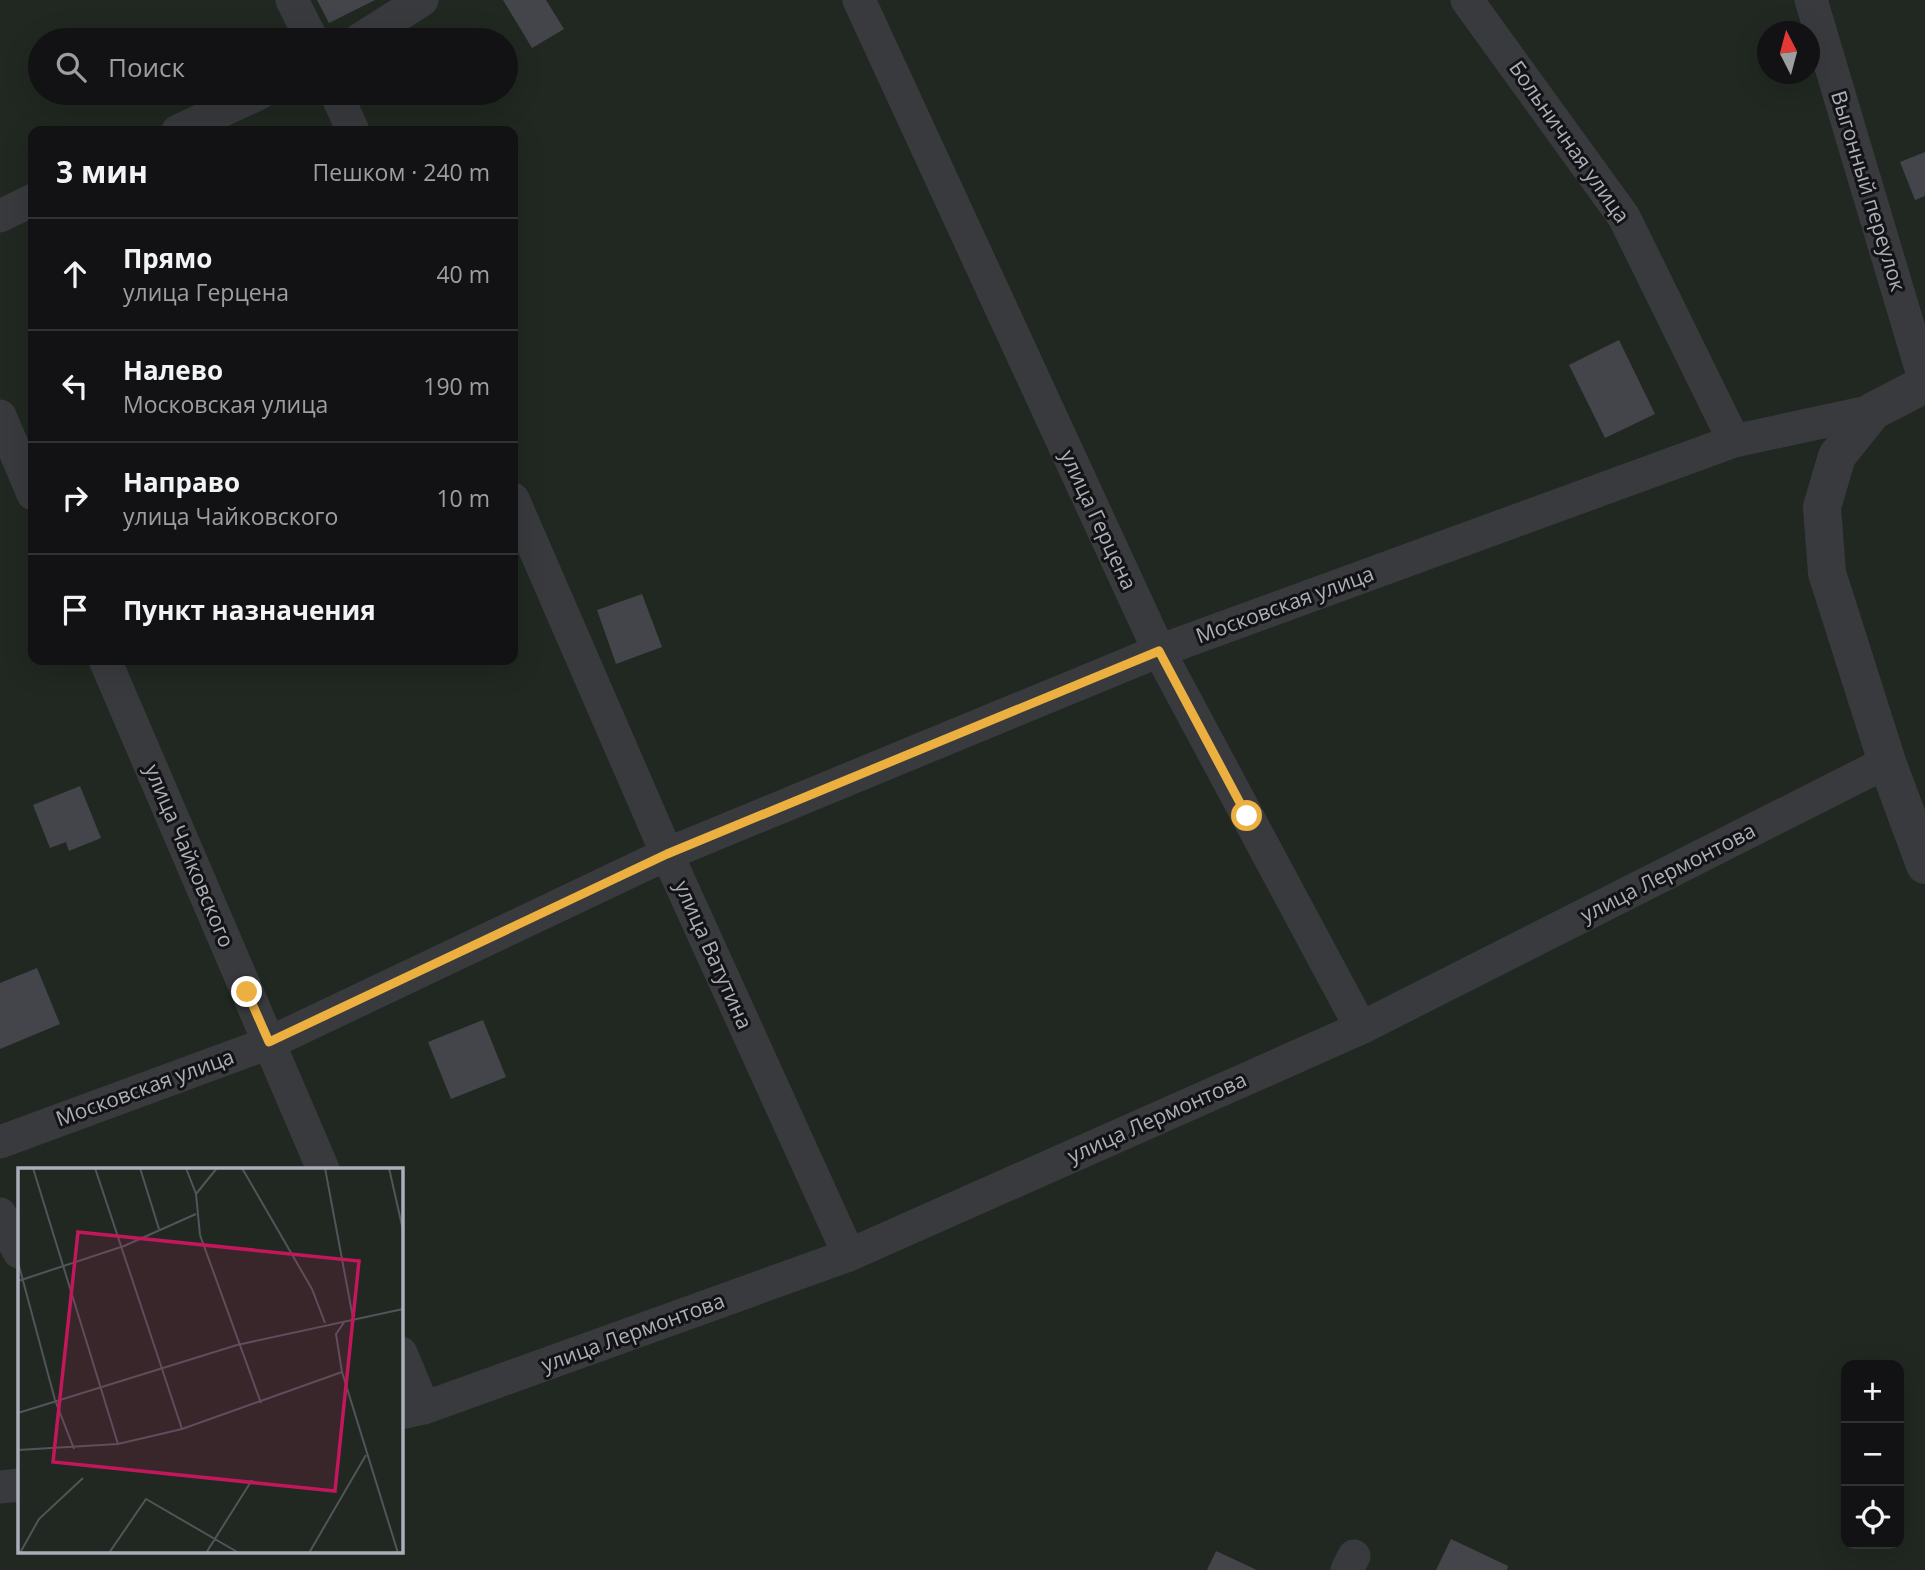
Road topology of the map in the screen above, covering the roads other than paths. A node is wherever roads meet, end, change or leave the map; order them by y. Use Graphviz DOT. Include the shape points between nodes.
graph roads {
  1 [pos="292,0"];
  2 [pos="422,0"];
  3 [pos="859,0"];
  4 [pos="1467,0"];
  5 [pos="1811,0"];
  6 [pos="306,28"];
  7 [pos="378,28"];
  8 [pos="234,105"];
  9 [pos="341,105"];
  10 [pos="189,126"];
  11 [pos="351,126"];
  12 [pos="28,202"];
  13 [pos="0,216"];
  14 [pos="1925,383"];
  15 [pos="1873,411"];
  16 [pos="0,416"];
  17 [pos="1734,442"];
  18 [pos="28,482"];
  19 [pos="518,511"];
  20 [pos="1159,651"];
  21 [pos="107,665"];
  22 [pos="1887,762"];
  23 [pos="667,854"];
  24 [pos="1925,865"];
  25 [pos="1361,1028"];
  26 [pos="269,1042"];
  27 [pos="0,1142"];
  28 [pos="323,1168"];
  29 [pos="0,1214"];
  30 [pos="18,1250"];
  31 [pos="849,1255"];
  32 [pos="402,1358"];
  33 [pos="412,1410"];
  34 [pos="18,1485"];
  35 [pos="0,1487"];
  1 -- 6 [label="street"];
  2 -- 7 [label="street"];
  3 -- 20 [label="street, улица Герцена"];
  4 -- 17 [label="street, Больничная улица" via="1624,217"];
  5 -- 14 [label="street, Выгонный переулок"];
  8 -- 10 [label="street"];
  9 -- 11 [label="street"];
  12 -- 13 [label="street"];
  14 -- 15 [label="street, Московская улица"];
  15 -- 17 [label="street, Московская улица"];
  15 -- 22 [label="street" via="1837,456 1822,507 1827,573"];
  16 -- 18 [label="street"];
  17 -- 20 [label="street, Московская улица"];
  19 -- 23 [label="street, улица Ватутина"];
  20 -- 23 [label="street, Московская улица"];
  20 -- 25 [label="street, улица Герцена"];
  21 -- 26 [label="street, улица Чайковского"];
  22 -- 24 [label="street"];
  22 -- 25 [label="street, улица Лермонтова"];
  23 -- 26 [label="street, Московская улица"];
  23 -- 31 [label="street, улица Ватутина"];
  25 -- 31 [label="street, улица Лермонтова"];
  26 -- 27 [label="street, Московская улица"];
  26 -- 28 [label="street, улица Чайковского"];
  29 -- 30 [label="street"];
  31 -- 33 [label="street, улица Лермонтова"];
  32 -- 33 [label="street"];
  34 -- 35 [label="street"];
}
